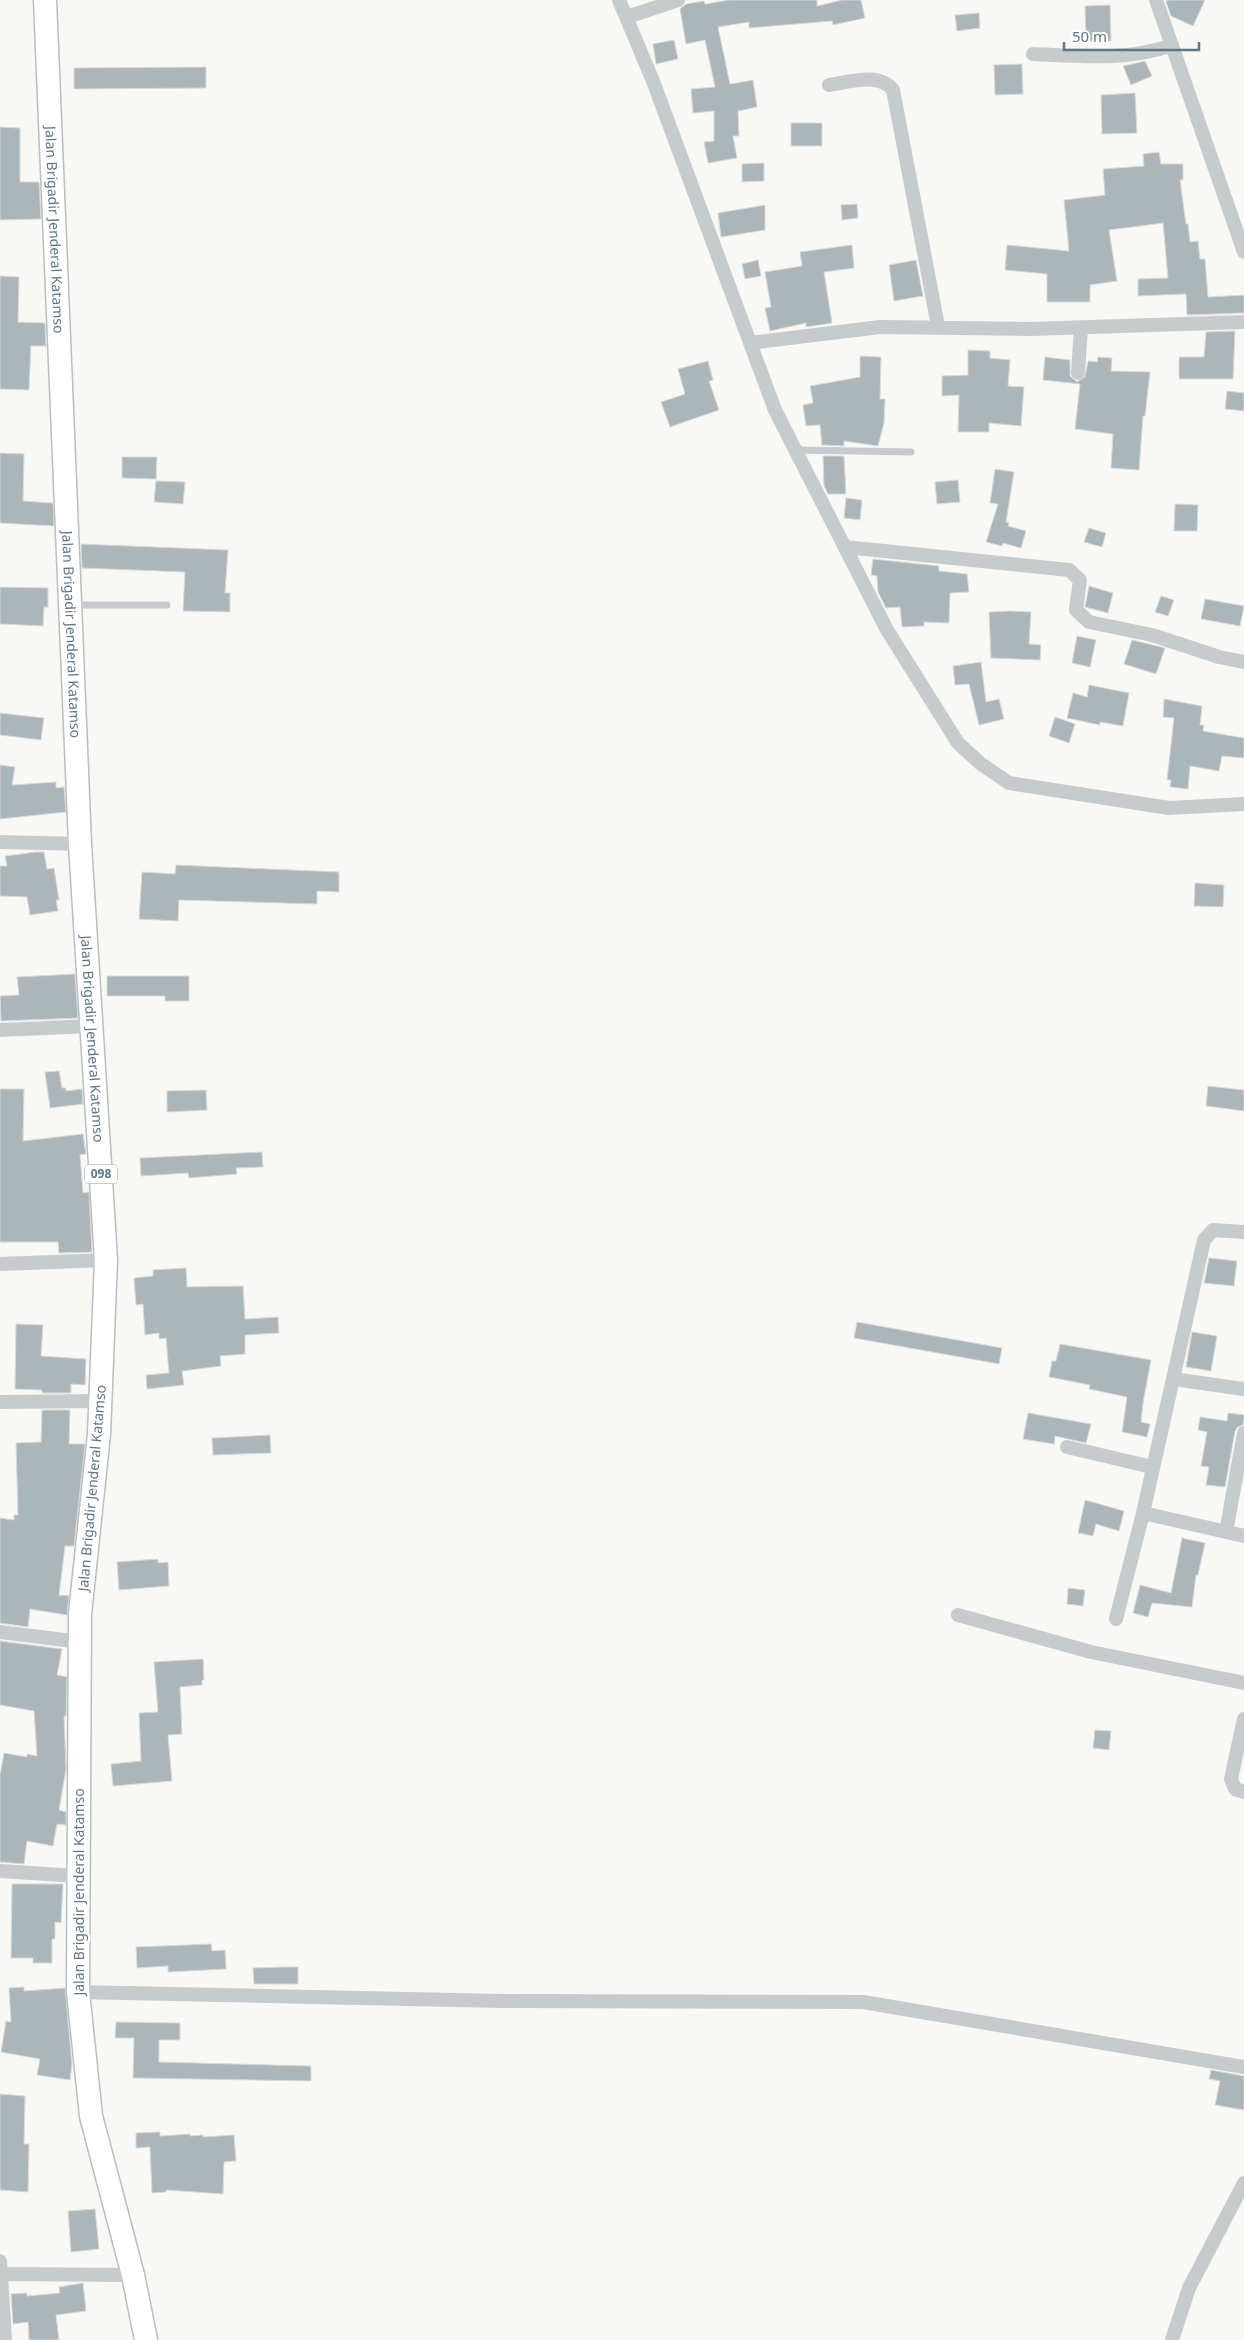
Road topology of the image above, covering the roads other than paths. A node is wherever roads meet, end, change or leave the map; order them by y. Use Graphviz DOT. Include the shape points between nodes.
graph roads {
  1 [pos="45,0"];
  2 [pos="619,0"];
  3 [pos="678,0"];
  4 [pos="1156,0"];
  5 [pos="627,17"];
  6 [pos="1172,45"];
  7 [pos="1033,54"];
  8 [pos="829,84"];
  9 [pos="1244,252"];
  10 [pos="1244,322"];
  11 [pos="938,326"];
  12 [pos="1081,328"];
  13 [pos="750,343"];
  14 [pos="1078,373"];
  15 [pos="796,450"];
  16 [pos="911,452"];
  17 [pos="845,547"];
  18 [pos="70,605"];
  19 [pos="167,605"];
  20 [pos="1244,662"];
  21 [pos="1244,804"];
  22 [pos="0,842"];
  23 [pos="80,844"];
  24 [pos="92,1026"];
  25 [pos="0,1030"];
  26 [pos="1244,1232"];
  27 [pos="106,1260"];
  28 [pos="0,1264"];
  29 [pos="1174,1379"];
  30 [pos="1244,1389"];
  31 [pos="100,1401"];
  32 [pos="0,1402"];
  33 [pos="1244,1433"];
  34 [pos="1067,1447"];
  35 [pos="1152,1468"];
  36 [pos="1143,1514"];
  37 [pos="1226,1532"];
  38 [pos="1244,1536"];
  39 [pos="958,1615"];
  40 [pos="1116,1619"];
  41 [pos="0,1632"];
  42 [pos="80,1642"];
  43 [pos="1244,1683"];
  44 [pos="1244,1719"];
  45 [pos="1244,1792"];
  46 [pos="0,1870"];
  47 [pos="77,1876"];
  48 [pos="78,1992"];
  49 [pos="1244,2067"];
  50 [pos="1244,2183"];
  51 [pos="1241,2198"];
  52 [pos="0,2270"];
  53 [pos="133,2275"];
  54 [pos="5,2340"];
  55 [pos="146,2340"];
  56 [pos="1172,2340"];
  1 -- 18 [label="main road, Jalan Brigadir Jenderal Katamso / 098"];
  2 -- 5 [label="street"];
  3 -- 5 [label="street"];
  4 -- 6 [label="street"];
  5 -- 13 [label="street"];
  6 -- 7 [label="street" via="1152,52 1121,55"];
  6 -- 9 [label="street"];
  8 -- 11 [label="street" via="875,79 887,82 893,90"];
  10 -- 12 [label="street"];
  11 -- 12 [label="street"];
  11 -- 13 [label="street" via="880,327"];
  12 -- 14 [label="street"];
  13 -- 15 [label="street" via="775,410"];
  15 -- 16 [label="lane"];
  15 -- 17 [label="street"];
  17 -- 20 [label="street" via="1069,570 1080,580 1076,610 1089,622 1152,635"];
  17 -- 21 [label="street" via="887,630 958,743 1009,783 1169,808"];
  18 -- 19 [label="lane"];
  18 -- 23 [label="main road, Jalan Brigadir Jenderal Katamso / 098"];
  22 -- 23 [label="street"];
  23 -- 24 [label="main road, Jalan Brigadir Jenderal Katamso / 098"];
  24 -- 25 [label="street"];
  24 -- 27 [label="main road, Jalan Brigadir Jenderal Katamso / 098"];
  26 -- 29 [label="street" via="1212,1230 1204,1240"];
  27 -- 28 [label="street"];
  27 -- 31 [label="main road, Jalan Brigadir Jenderal Katamso / 098"];
  29 -- 30 [label="street"];
  29 -- 35 [label="street"];
  31 -- 32 [label="street"];
  31 -- 42 [label="main road, Jalan Brigadir Jenderal Katamso / 098"];
  33 -- 37 [label="street"];
  34 -- 35 [label="street"];
  35 -- 36 [label="street"];
  36 -- 37 [label="street"];
  36 -- 40 [label="street"];
  37 -- 38 [label="street"];
  39 -- 43 [label="street" via="1091,1652"];
  41 -- 42 [label="street"];
  42 -- 47 [label="main road, Jalan Brigadir Jenderal Katamso / 098"];
  44 -- 45 [label="street" via="1231,1779 1235,1789"];
  46 -- 47 [label="street"];
  47 -- 48 [label="main road, Jalan Brigadir Jenderal Katamso / 098"];
  48 -- 49 [label="street" via="502,2001 863,2002"];
  48 -- 53 [label="main road, Jalan Brigadir Jenderal Katamso / 098" via="91,2116"];
  50 -- 51 [label="street"];
  51 -- 56 [label="street" via="1189,2288"];
  52 -- 53 [label="street"];
  52 -- 54 [label="street"];
  53 -- 55 [label="main road, Jalan Brigadir Jenderal Katamso / 098"];
}
